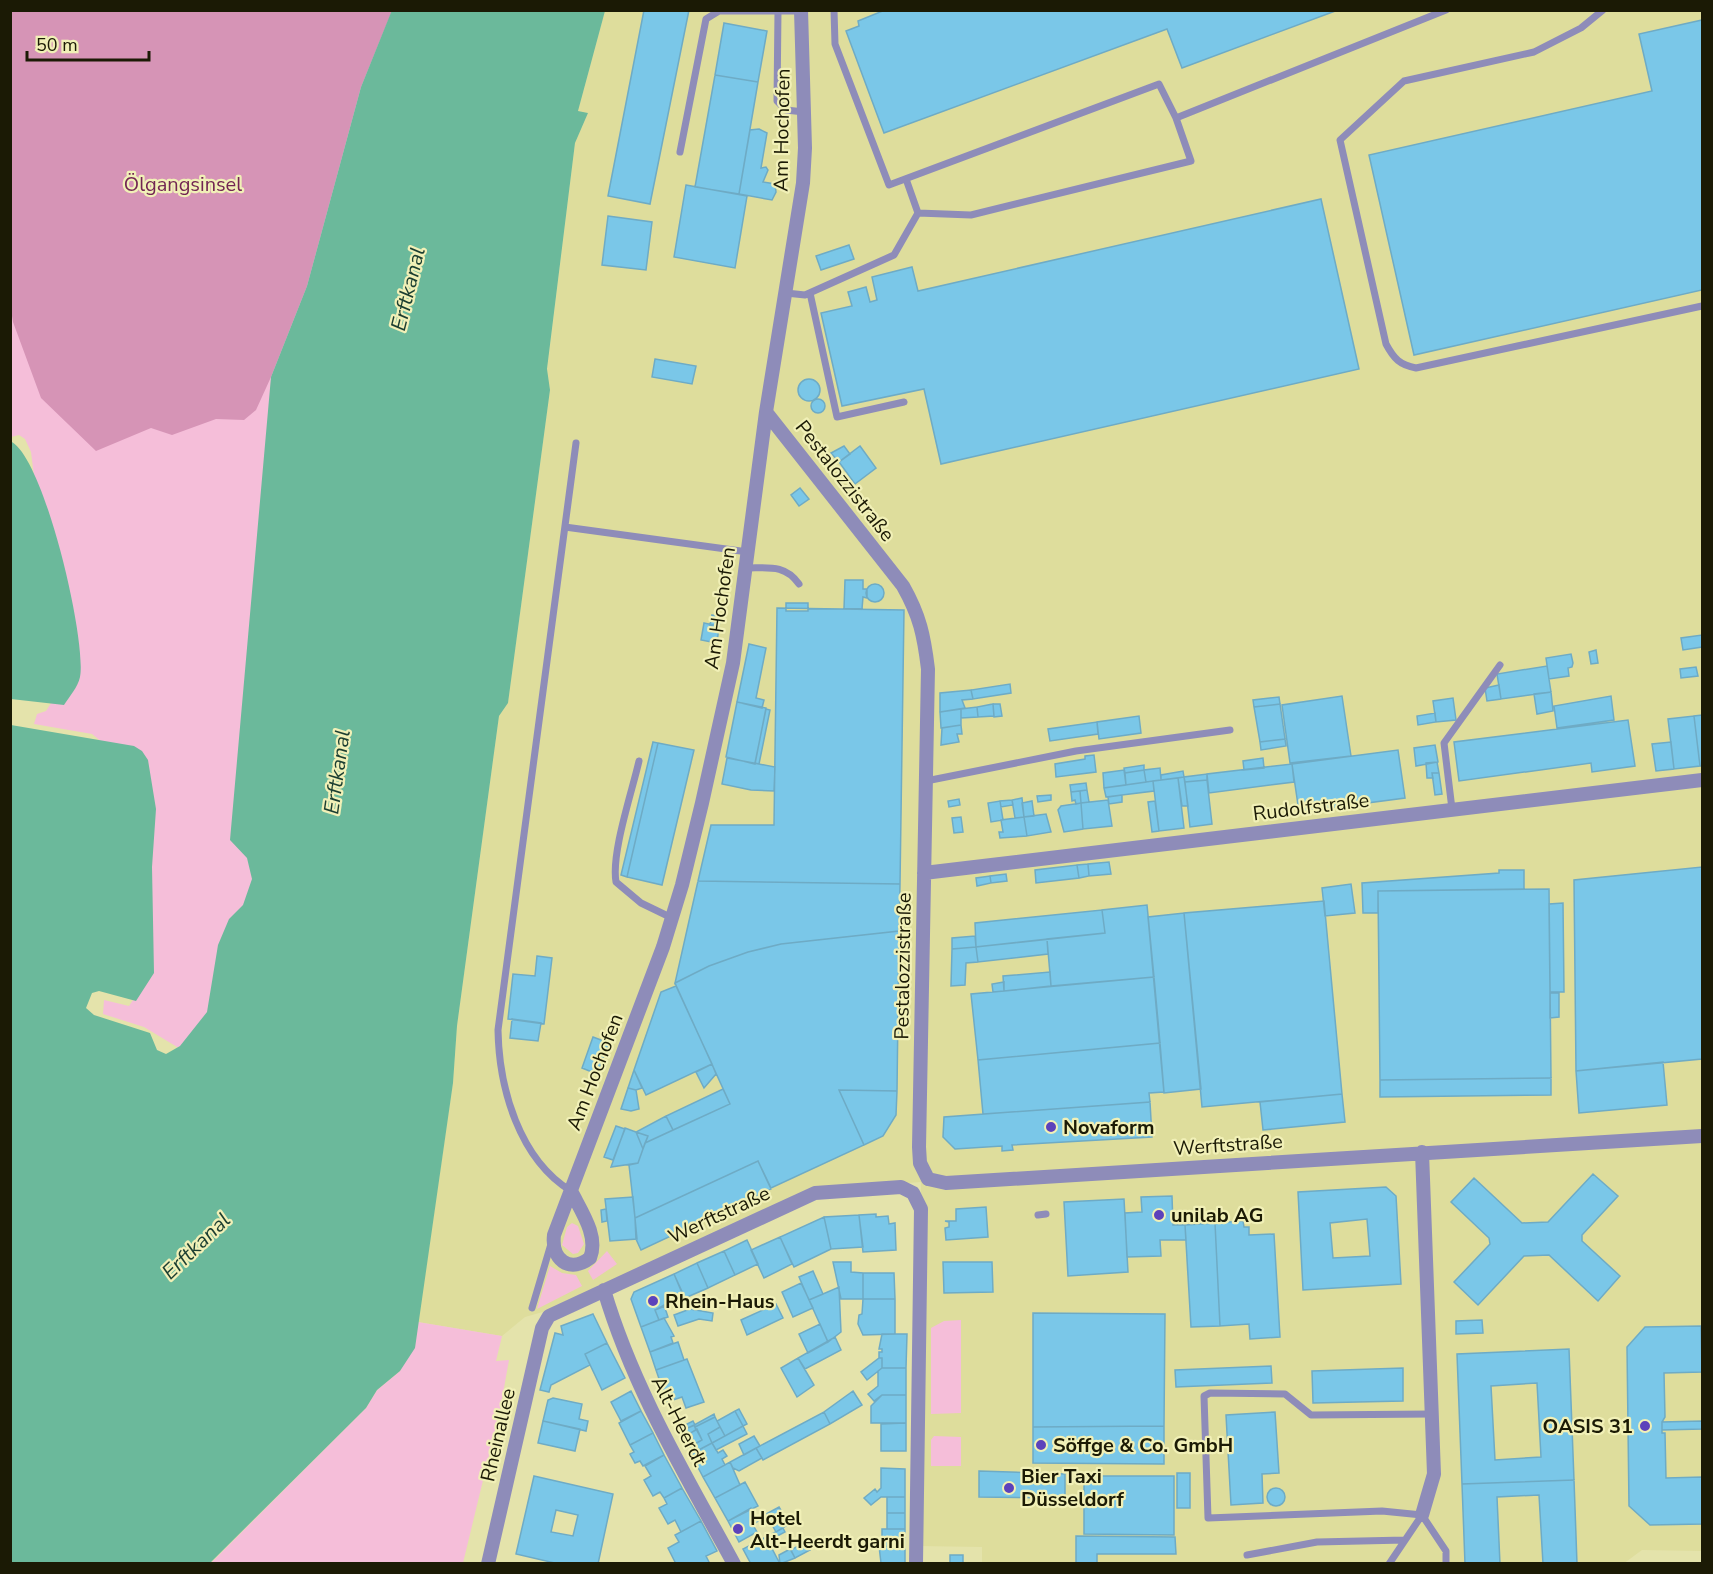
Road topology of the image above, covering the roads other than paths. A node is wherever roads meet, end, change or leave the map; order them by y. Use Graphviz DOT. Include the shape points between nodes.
graph roads {
  1 [pos="834,10"];
  2 [pos="1446,10"];
  3 [pos="1603,10"];
  4 [pos="778,11"];
  5 [pos="801,11"];
  6 [pos="804,112"];
  7 [pos="1176,118"];
  8 [pos="680,152"];
  9 [pos="906,179"];
  10 [pos="918,213"];
  11 [pos="786,293"];
  12 [pos="810,293"];
  13 [pos="1702,306"];
  14 [pos="904,402"];
  15 [pos="766,412"];
  16 [pos="576,443"];
  17 [pos="565,527"];
  18 [pos="748,552"];
  19 [pos="746,568"];
  20 [pos="799,584"];
  21 [pos="1500,665"];
  22 [pos="1230,730"];
  23 [pos="639,761"];
  24 [pos="1702,780"];
  25 [pos="926,781"];
  26 [pos="1452,810"];
  27 [pos="924,873"];
  28 [pos="672,918"];
  29 [pos="1702,1136"];
  30 [pos="1422,1152"];
  31 [pos="928,1179"];
  32 [pos="571,1191"];
  33 [pos="914,1193"];
  34 [pos="554,1235"];
  35 [pos="604,1290"];
  36 [pos="532,1308"];
  37 [pos="549,1316"];
  38 [pos="1432,1414"];
  39 [pos="1422,1515"];
  40 [pos="1405,1539"];
  41 [pos="1247,1555"];
  42 [pos="488,1563"];
  43 [pos="734,1563"];
  44 [pos="916,1563"];
  45 [pos="1389,1563"];
  46 [pos="1446,1563"];
  1 -- 9 [label="lane" via="834,44 889,185"];
  2 -- 7 [label="lane"];
  3 -- 13 [label="lane" via="1581,28 1534,52 1404,81 1340,140 1386,344 1402,365 1416,368"];
  4 -- 5 [label="lane"];
  4 -- 6 [label="lane" via="777,101 786,110"];
  4 -- 8 [label="lane" via="719,11 706,19"];
  5 -- 6 [label="street, Am Hochofen"];
  6 -- 11 [label="street, Am Hochofen" via="803,183"];
  7 -- 9 [label="lane" via="1159,84"];
  7 -- 10 [label="lane" via="1191,161 971,215"];
  9 -- 10 [label="lane"];
  10 -- 12 [label="lane" via="894,255"];
  11 -- 12 [label="lane"];
  11 -- 15 [label="street, Am Hochofen"];
  12 -- 14 [label="lane" via="837,417"];
  15 -- 18 [label="street, Am Hochofen"];
  15 -- 25 [label="street, Pestalozzistraße" via="903,586 917,610 928,669"];
  16 -- 17 [label="lane"];
  17 -- 18 [label="lane"];
  17 -- 32 [label="lane" via="498,1030 504,1084 524,1137 548,1175"];
  18 -- 19 [label="street, Am Hochofen"];
  19 -- 20 [label="lane" via="777,567 791,573"];
  19 -- 28 [label="street, Am Hochofen" via="723,712"];
  21 -- 26 [label="lane" via="1444,743"];
  22 -- 25 [label="lane" via="1076,751"];
  23 -- 28 [label="lane" via="614,872 616,882 641,903"];
  24 -- 26 [label="street, Rudolfstraße"];
  25 -- 27 [label="street, Pestalozzistraße"];
  26 -- 27 [label="street, Rudolfstraße"];
  27 -- 31 [label="street, Pestalozzistraße" via="919,1148 920,1163"];
  28 -- 32 [label="street, Am Hochofen"];
  29 -- 30 [label="street, Werftstraße"];
  30 -- 31 [label="street, Werftstraße" via="946,1183"];
  30 -- 38 [label="street"];
  31 -- 33 [label="street"];
  32 -- 34 [label="street, Am Hochofen"];
  32 -- 34 [label="street" via="593,1239 590,1258 578,1265 562,1263 553,1246"];
  33 -- 35 [label="street, Werftstraße" via="902,1187 815,1193"];
  33 -- 44 [label="street" via="921,1209"];
  34 -- 36 [label="lane"];
  35 -- 37 [label="street, Werftstraße"];
  35 -- 43 [label="street, Alt-Heerdt" via="654,1419"];
  37 -- 42 [label="street, Rheinallee" via="542,1328"];
  38 -- 39 [label="street" via="1434,1474"];
  38 -- 39 [label="lane" via="1311,1415 1285,1394 1204,1396 1208,1518 1382,1510"];
  39 -- 40 [label="lane"];
  39 -- 46 [label="lane" via="1446,1551"];
  40 -- 41 [label="lane" via="1317,1542"];
  40 -- 45 [label="lane"];
}
